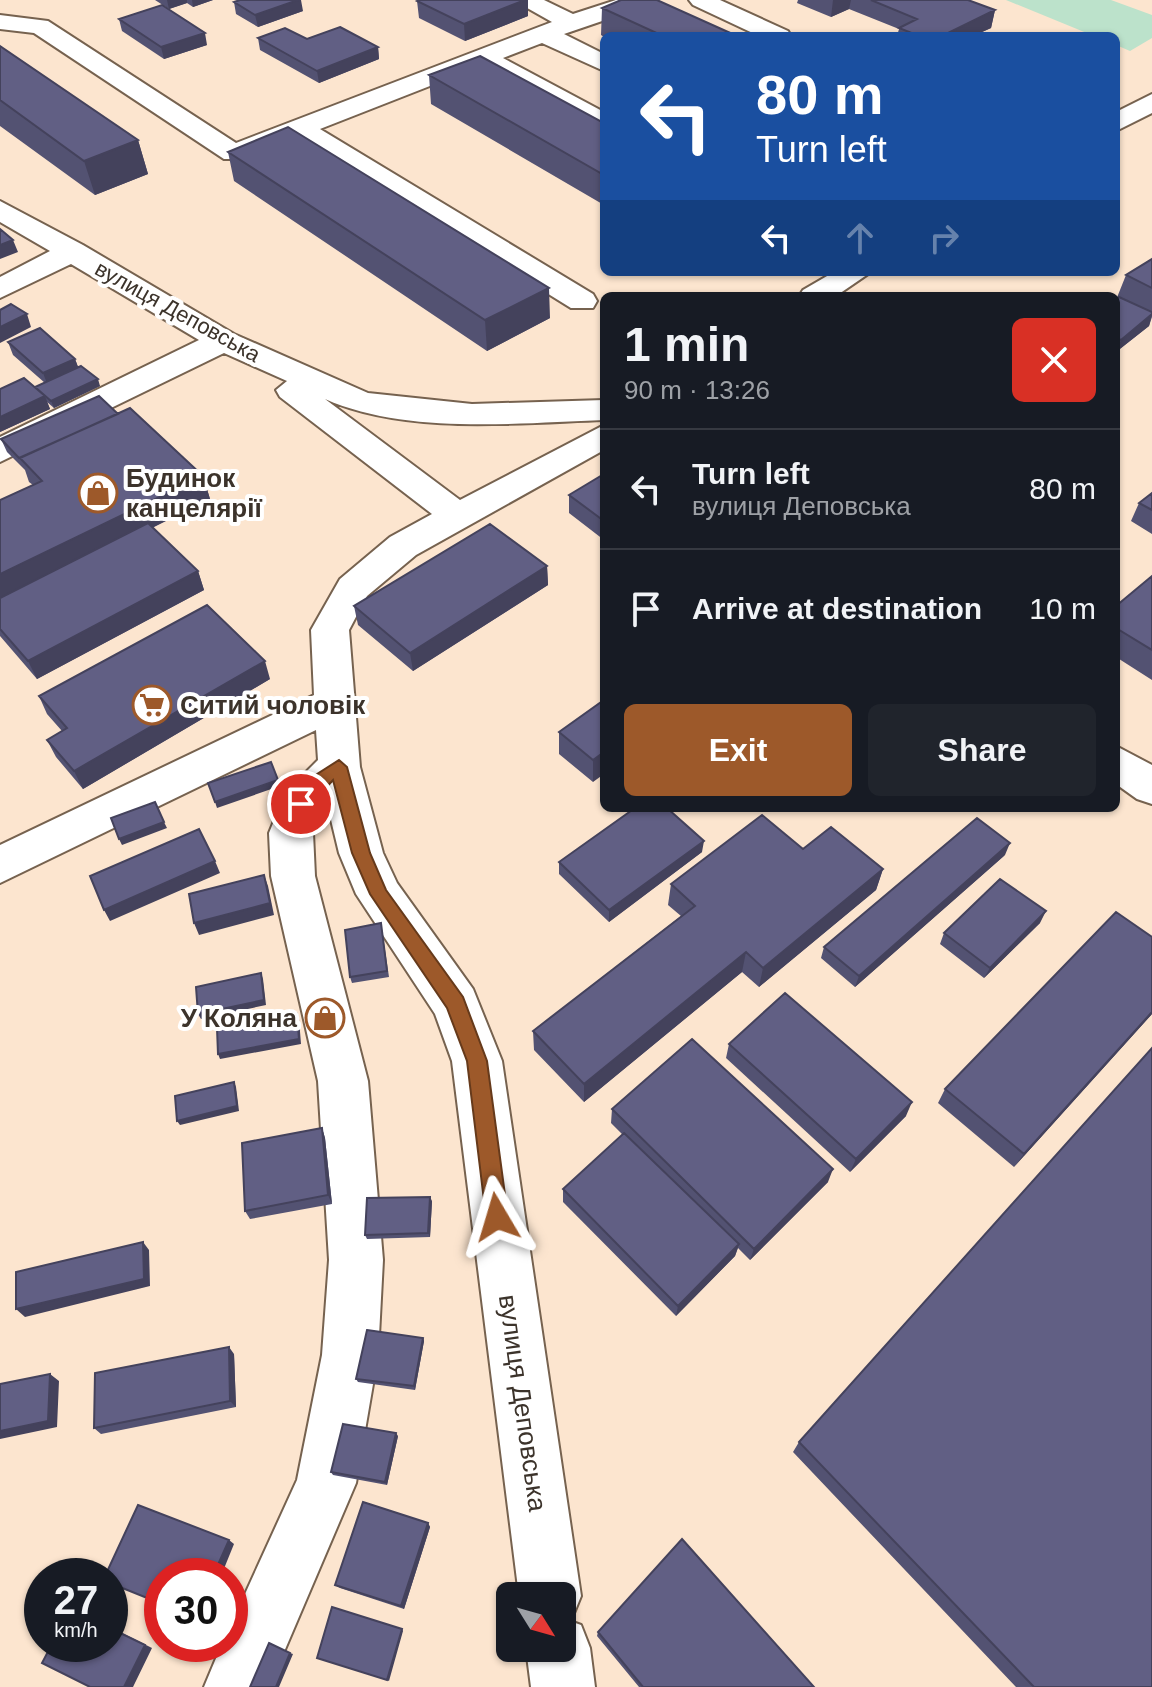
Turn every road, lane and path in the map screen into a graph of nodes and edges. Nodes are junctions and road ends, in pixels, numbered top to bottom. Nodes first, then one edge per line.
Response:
1 (525, 0) edge
2 (641, 0) edge
3 (701, 0) edge
4 (0, 22) edge
5 (573, 23) junction
6 (770, 32) edge
7 (544, 34) junction
8 (484, 58) junction
9 (600, 62) edge
10 (1152, 102) edge
11 (600, 121) edge
12 (1120, 121) edge
13 (301, 129) junction
14 (0, 210) edge
15 (73, 251) junction
16 (849, 276) edge
17 (0, 289) edge
18 (821, 292) edge
19 (582, 301) dead end
20 (223, 341) junction
21 (276, 365) junction
22 (600, 410) edge
23 (600, 438) edge
24 (0, 451) edge
25 (458, 516) junction
26 (334, 703) junction
27 (1120, 765) edge
28 (339, 767) junction
29 (1152, 787) edge
30 (0, 865) edge
31 (548, 1582) edge
32 (560, 1662) edge
33 (236, 1687) edge
34 (563, 1687) edge

1 - 5 street
2 - 5 street
3 - 6 street
4 - 13 street
5 - 7 street
7 - 8 street
7 - 9 street
8 - 11 street
8 - 13 street
10 - 12 street
13 - 19 street
14 - 15 street, вулиця Деповська
15 - 17 street
15 - 20 street, вулиця Деповська
16 - 18 street
20 - 21 street, вулиця Деповська
20 - 24 street
21 - 22 street, вулиця Деповська
21 - 25 street
23 - 25 street, вулиця Деповська
25 - 26 street, вулиця Деповська
26 - 28 street, вулиця Деповська
26 - 30 street
27 - 29 street
28 - 31 street, вулиця Деповська
28 - 33 street
32 - 34 street

